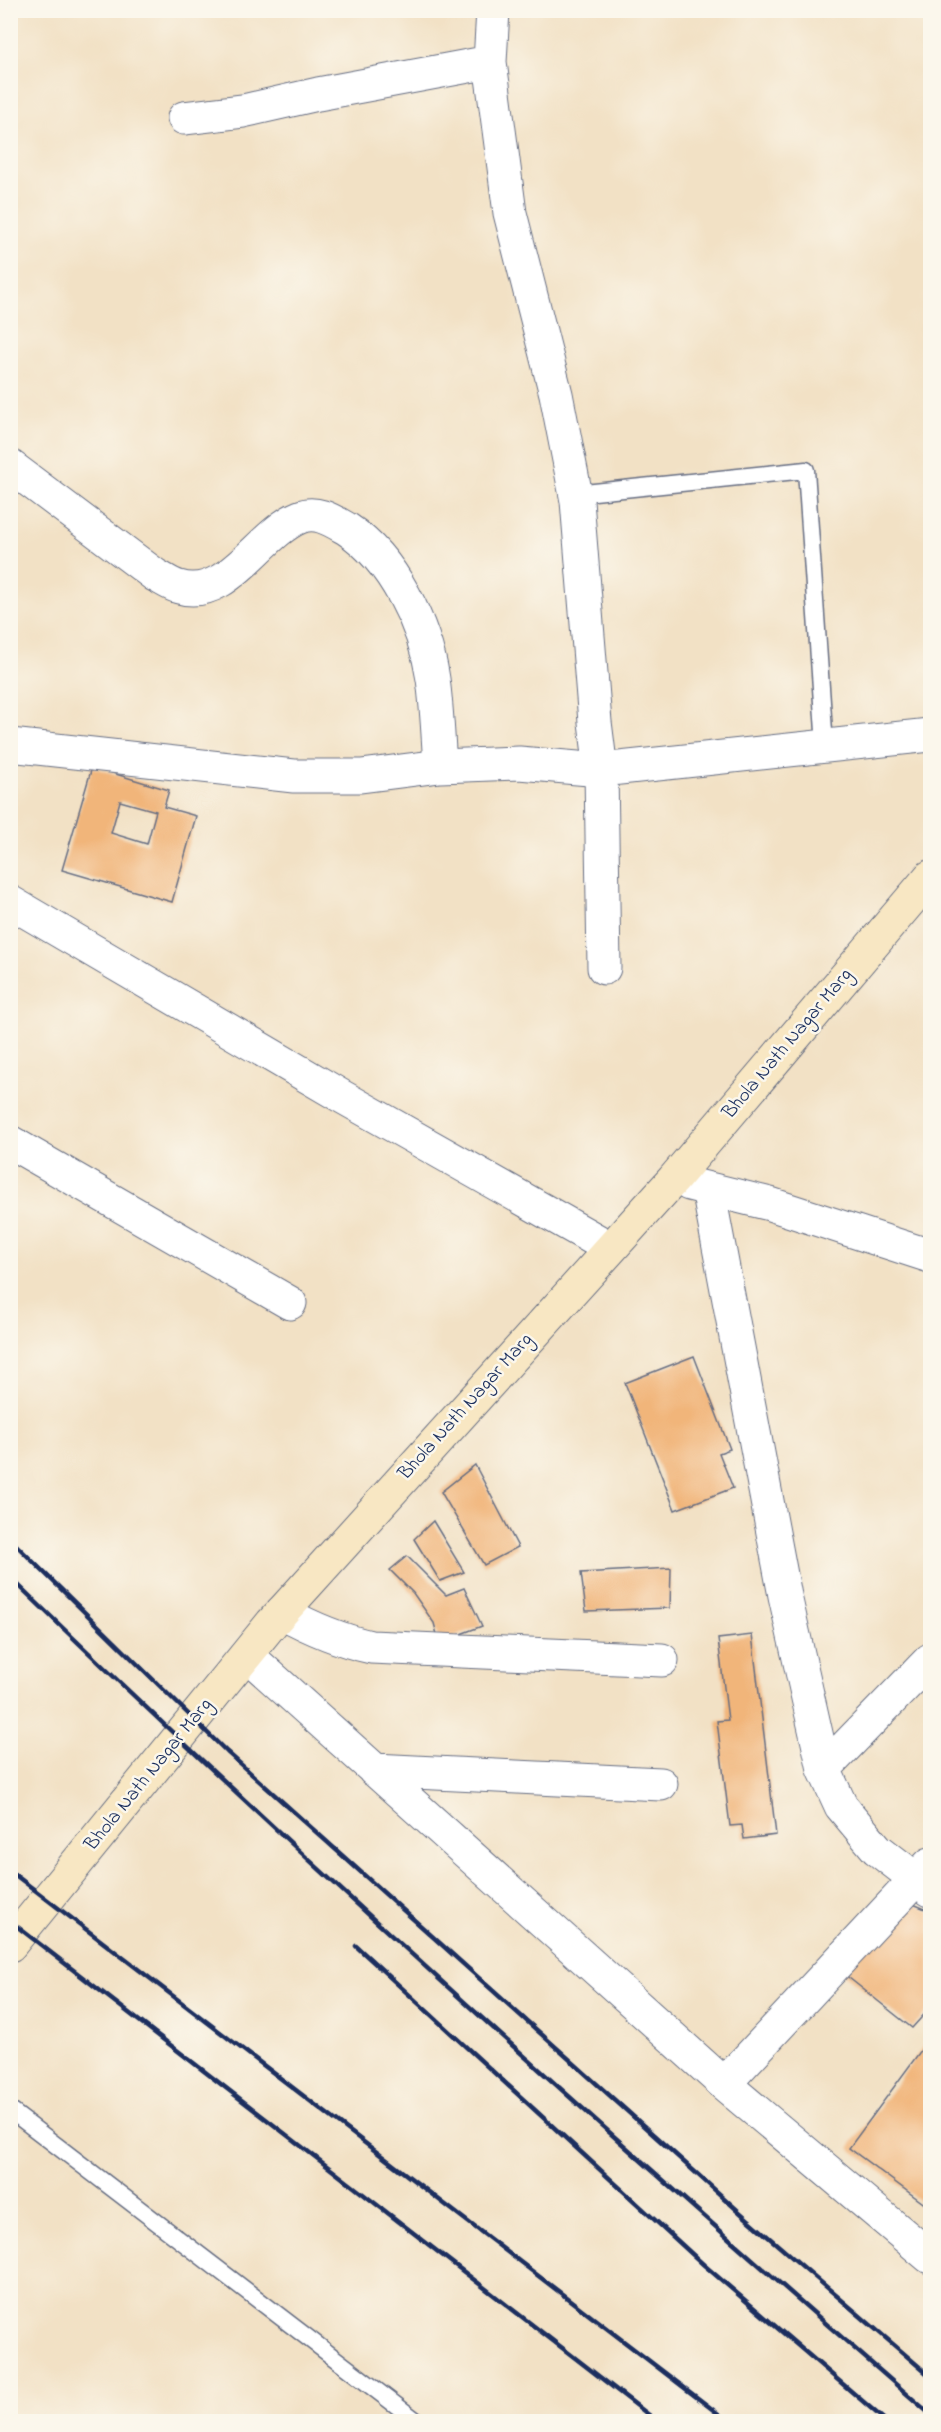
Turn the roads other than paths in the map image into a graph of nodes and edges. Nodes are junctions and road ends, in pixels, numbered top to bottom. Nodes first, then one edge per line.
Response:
1 (493, 10) edge
2 (490, 62) junction
3 (184, 118) dead end
4 (10, 466) edge
5 (575, 494) junction
6 (930, 735) edge
7 (10, 745) edge
8 (825, 746) junction
9 (440, 766) junction
10 (601, 770) junction
11 (930, 877) edge
12 (10, 902) edge
13 (604, 968) dead end
14 (10, 1142) edge
15 (673, 1180) junction
16 (708, 1189) junction
17 (610, 1248) junction
18 (930, 1256) edge
19 (290, 1303) dead end
20 (282, 1612) junction
21 (247, 1655) junction
22 (662, 1660) dead end
23 (930, 1660) edge
24 (824, 1769) junction
25 (374, 1770) junction
26 (661, 1784) dead end
27 (925, 1878) edge
28 (10, 1946) edge
29 (724, 2084) junction
30 (10, 2110) edge
31 (930, 2257) edge
32 (418, 2421) edge

1 - 2 street
2 - 3 street
2 - 5 street
4 - 9 street
5 - 8 lane
5 - 10 street
6 - 8 street
7 - 9 street
8 - 10 street
9 - 10 street
10 - 13 street
11 - 15 street, Bhola Nath Nagar Marg
12 - 17 street
14 - 19 street
15 - 16 street
15 - 17 street, Bhola Nath Nagar Marg
16 - 18 street
16 - 24 street
17 - 20 street, Bhola Nath Nagar Marg
20 - 21 street, Bhola Nath Nagar Marg
20 - 22 street
21 - 25 street
21 - 28 street, Bhola Nath Nagar Marg
23 - 24 street
24 - 27 street
25 - 26 street
25 - 29 street
27 - 29 street
29 - 31 street
30 - 32 lane

